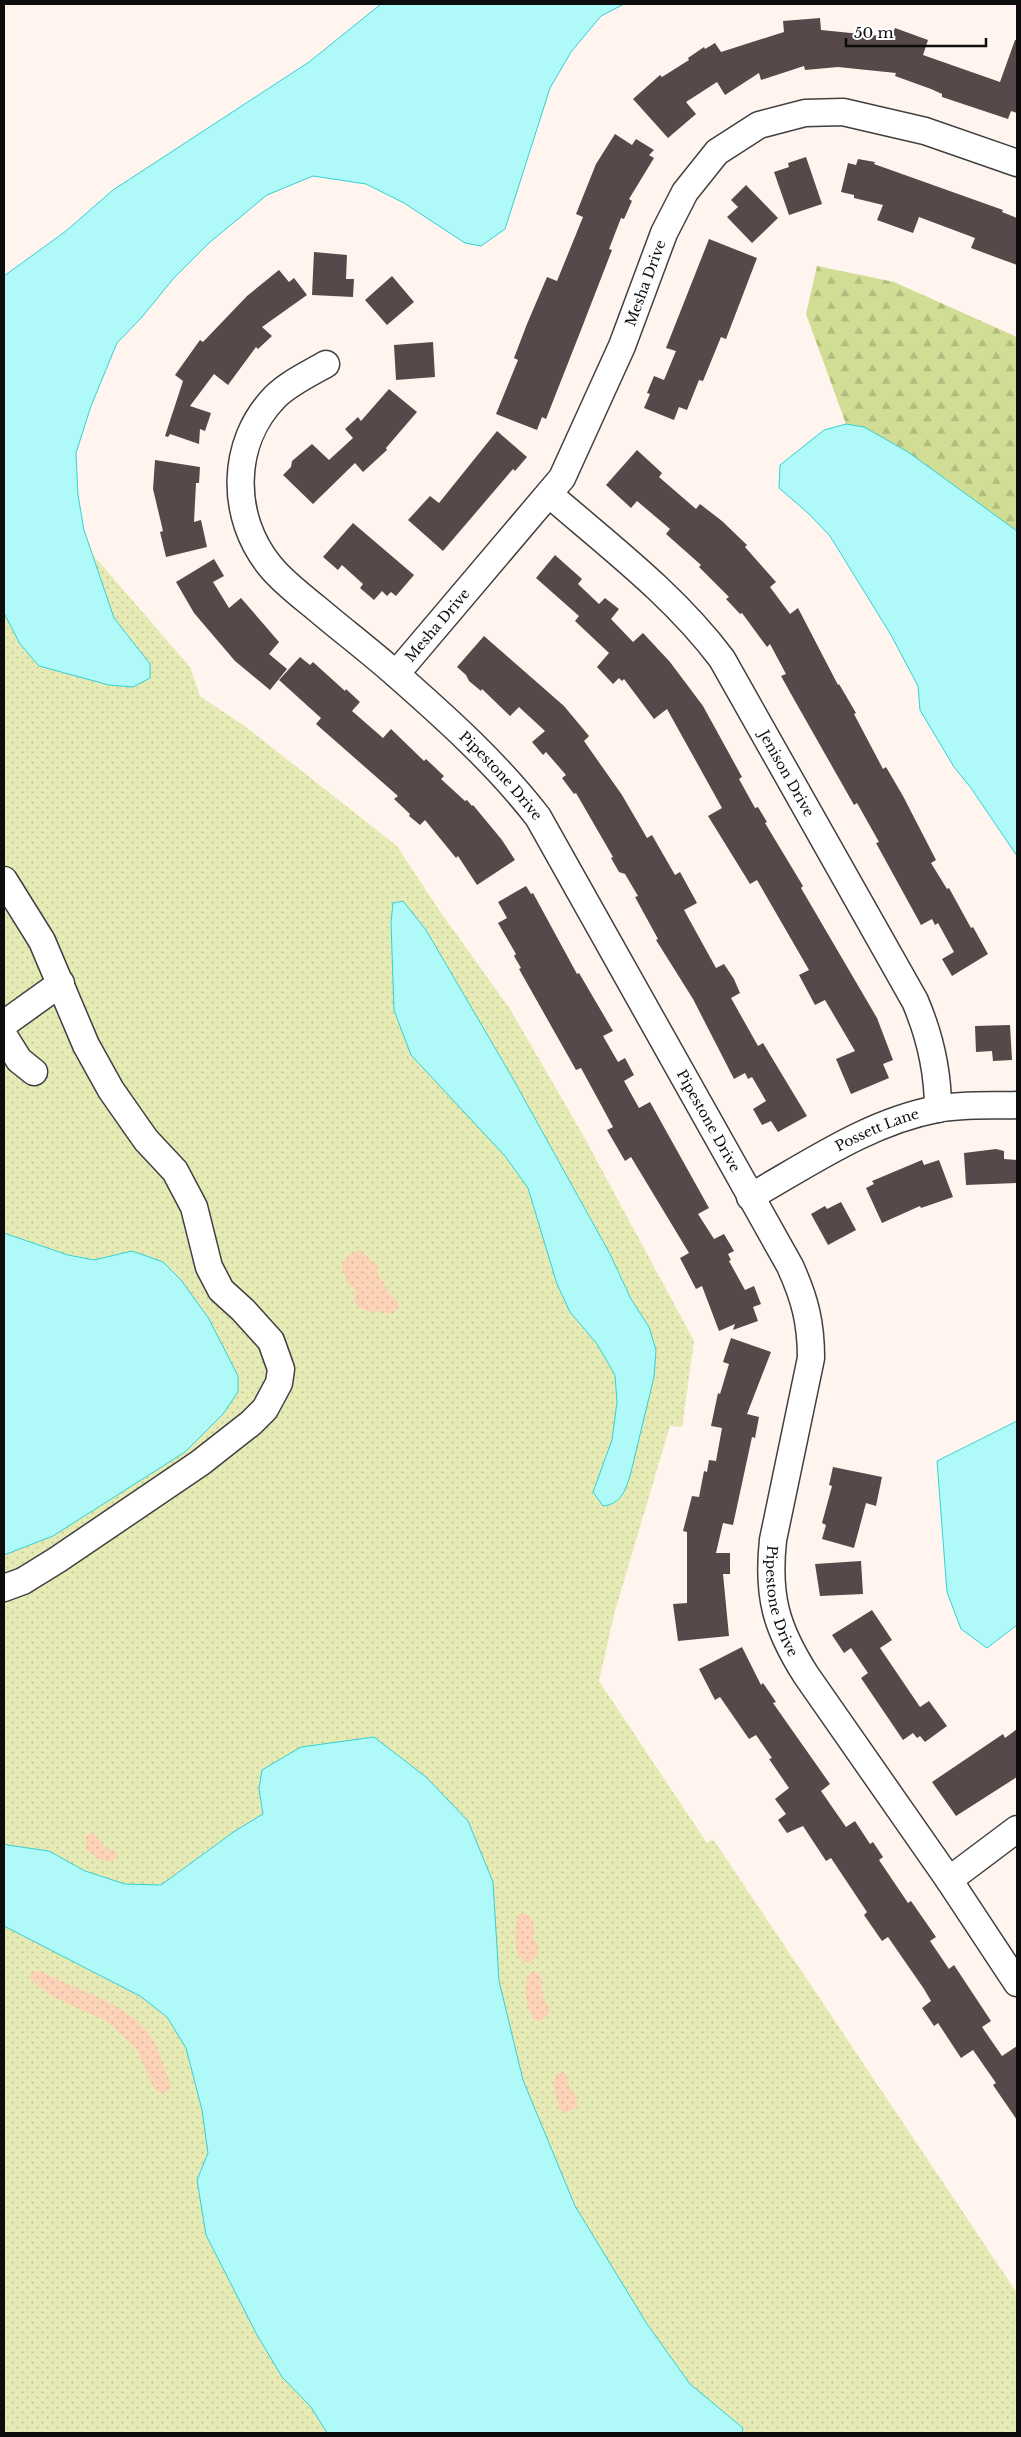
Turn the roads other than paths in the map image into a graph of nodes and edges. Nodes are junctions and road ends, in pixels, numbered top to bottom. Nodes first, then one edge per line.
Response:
1 (1017, 163) edge
2 (326, 364) dead end
3 (549, 494) junction
4 (396, 674) junction
5 (4, 880) edge
6 (61, 983) junction
7 (4, 1024) edge
8 (4, 1036) edge
9 (34, 1072) dead end
10 (1017, 1105) edge
11 (938, 1109) junction
12 (750, 1197) junction
13 (4, 1588) edge
14 (1017, 1829) edge
15 (949, 1880) junction
16 (1017, 1984) edge

1 - 3 street, Mesha Drive
2 - 4 street, Pipestone Drive
3 - 4 street, Mesha Drive
3 - 11 street, Jenison Drive
4 - 12 street, Pipestone Drive
5 - 6 street
6 - 7 street
6 - 13 street
8 - 9 street
10 - 11 street, Possett Lane
11 - 12 street, Possett Lane
12 - 15 street, Pipestone Drive
14 - 15 street
15 - 16 street, Pipestone Drive

